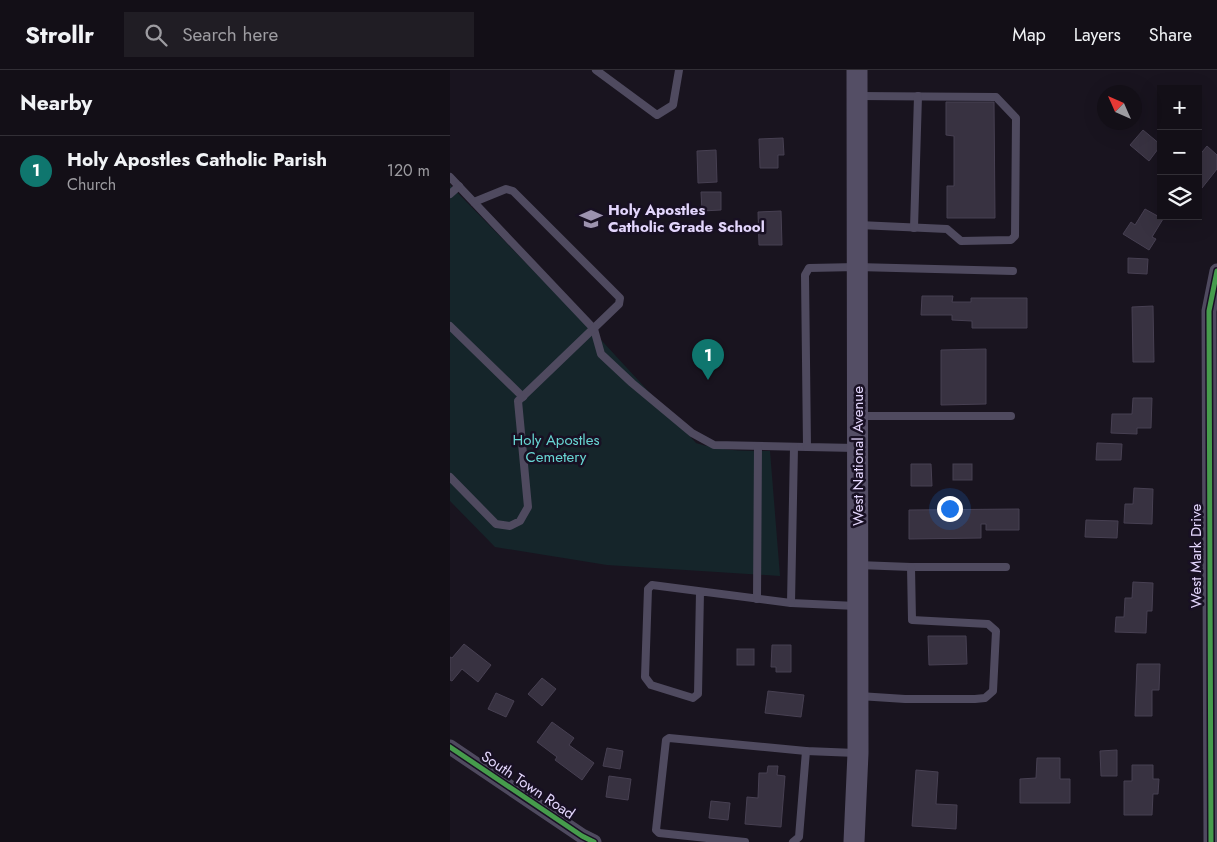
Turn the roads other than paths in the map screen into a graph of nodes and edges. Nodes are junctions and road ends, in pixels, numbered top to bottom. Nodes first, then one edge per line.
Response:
1 (596, 70) edge
2 (679, 70) edge
3 (857, 70) edge
4 (858, 96) junction
5 (918, 96) junction
6 (450, 177) edge
7 (459, 186) junction
8 (450, 194) edge
9 (474, 202) junction
10 (857, 225) junction
11 (914, 228) junction
12 (858, 267) junction
13 (1013, 271) dead end
14 (1217, 271) edge
15 (450, 326) edge
16 (594, 329) junction
17 (523, 397) junction
18 (858, 416) junction
19 (1011, 416) dead end
20 (758, 446) junction
21 (794, 447) junction
22 (807, 447) junction
23 (858, 448) junction
24 (450, 477) edge
25 (858, 565) junction
26 (1006, 567) dead end
27 (911, 568) junction
28 (700, 592) junction
29 (757, 599) junction
30 (792, 603) junction
31 (858, 606) junction
32 (857, 696) junction
33 (450, 747) edge
34 (806, 751) junction
35 (858, 753) junction
36 (594, 842) edge
37 (744, 842) edge
38 (793, 842) edge
39 (854, 842) edge
40 (1211, 842) edge

1 - 2 lane
3 - 4 main road, West National Avenue
4 - 5 lane
4 - 10 main road, West National Avenue
5 - 11 lane
5 - 11 lane
6 - 7 lane
7 - 8 lane
7 - 9 lane
9 - 16 lane
9 - 16 lane
10 - 11 lane
10 - 12 main road, West National Avenue
12 - 13 lane
12 - 18 main road, West National Avenue
12 - 22 lane
14 - 40 street, West Mark Drive
15 - 17 lane
16 - 17 lane
16 - 20 lane
17 - 24 lane
18 - 19 lane
18 - 23 main road, West National Avenue
20 - 21 lane
20 - 29 lane
21 - 22 lane
21 - 30 lane
22 - 23 lane
23 - 25 main road, West National Avenue
25 - 27 lane
25 - 31 main road, West National Avenue
26 - 27 lane
27 - 32 lane
28 - 28 lane
28 - 29 lane
29 - 30 lane
30 - 31 lane
31 - 32 main road, West National Avenue
32 - 35 main road, West National Avenue
33 - 36 street, South Town Road
34 - 35 lane
34 - 37 lane
34 - 38 lane
35 - 39 main road, West National Avenue

